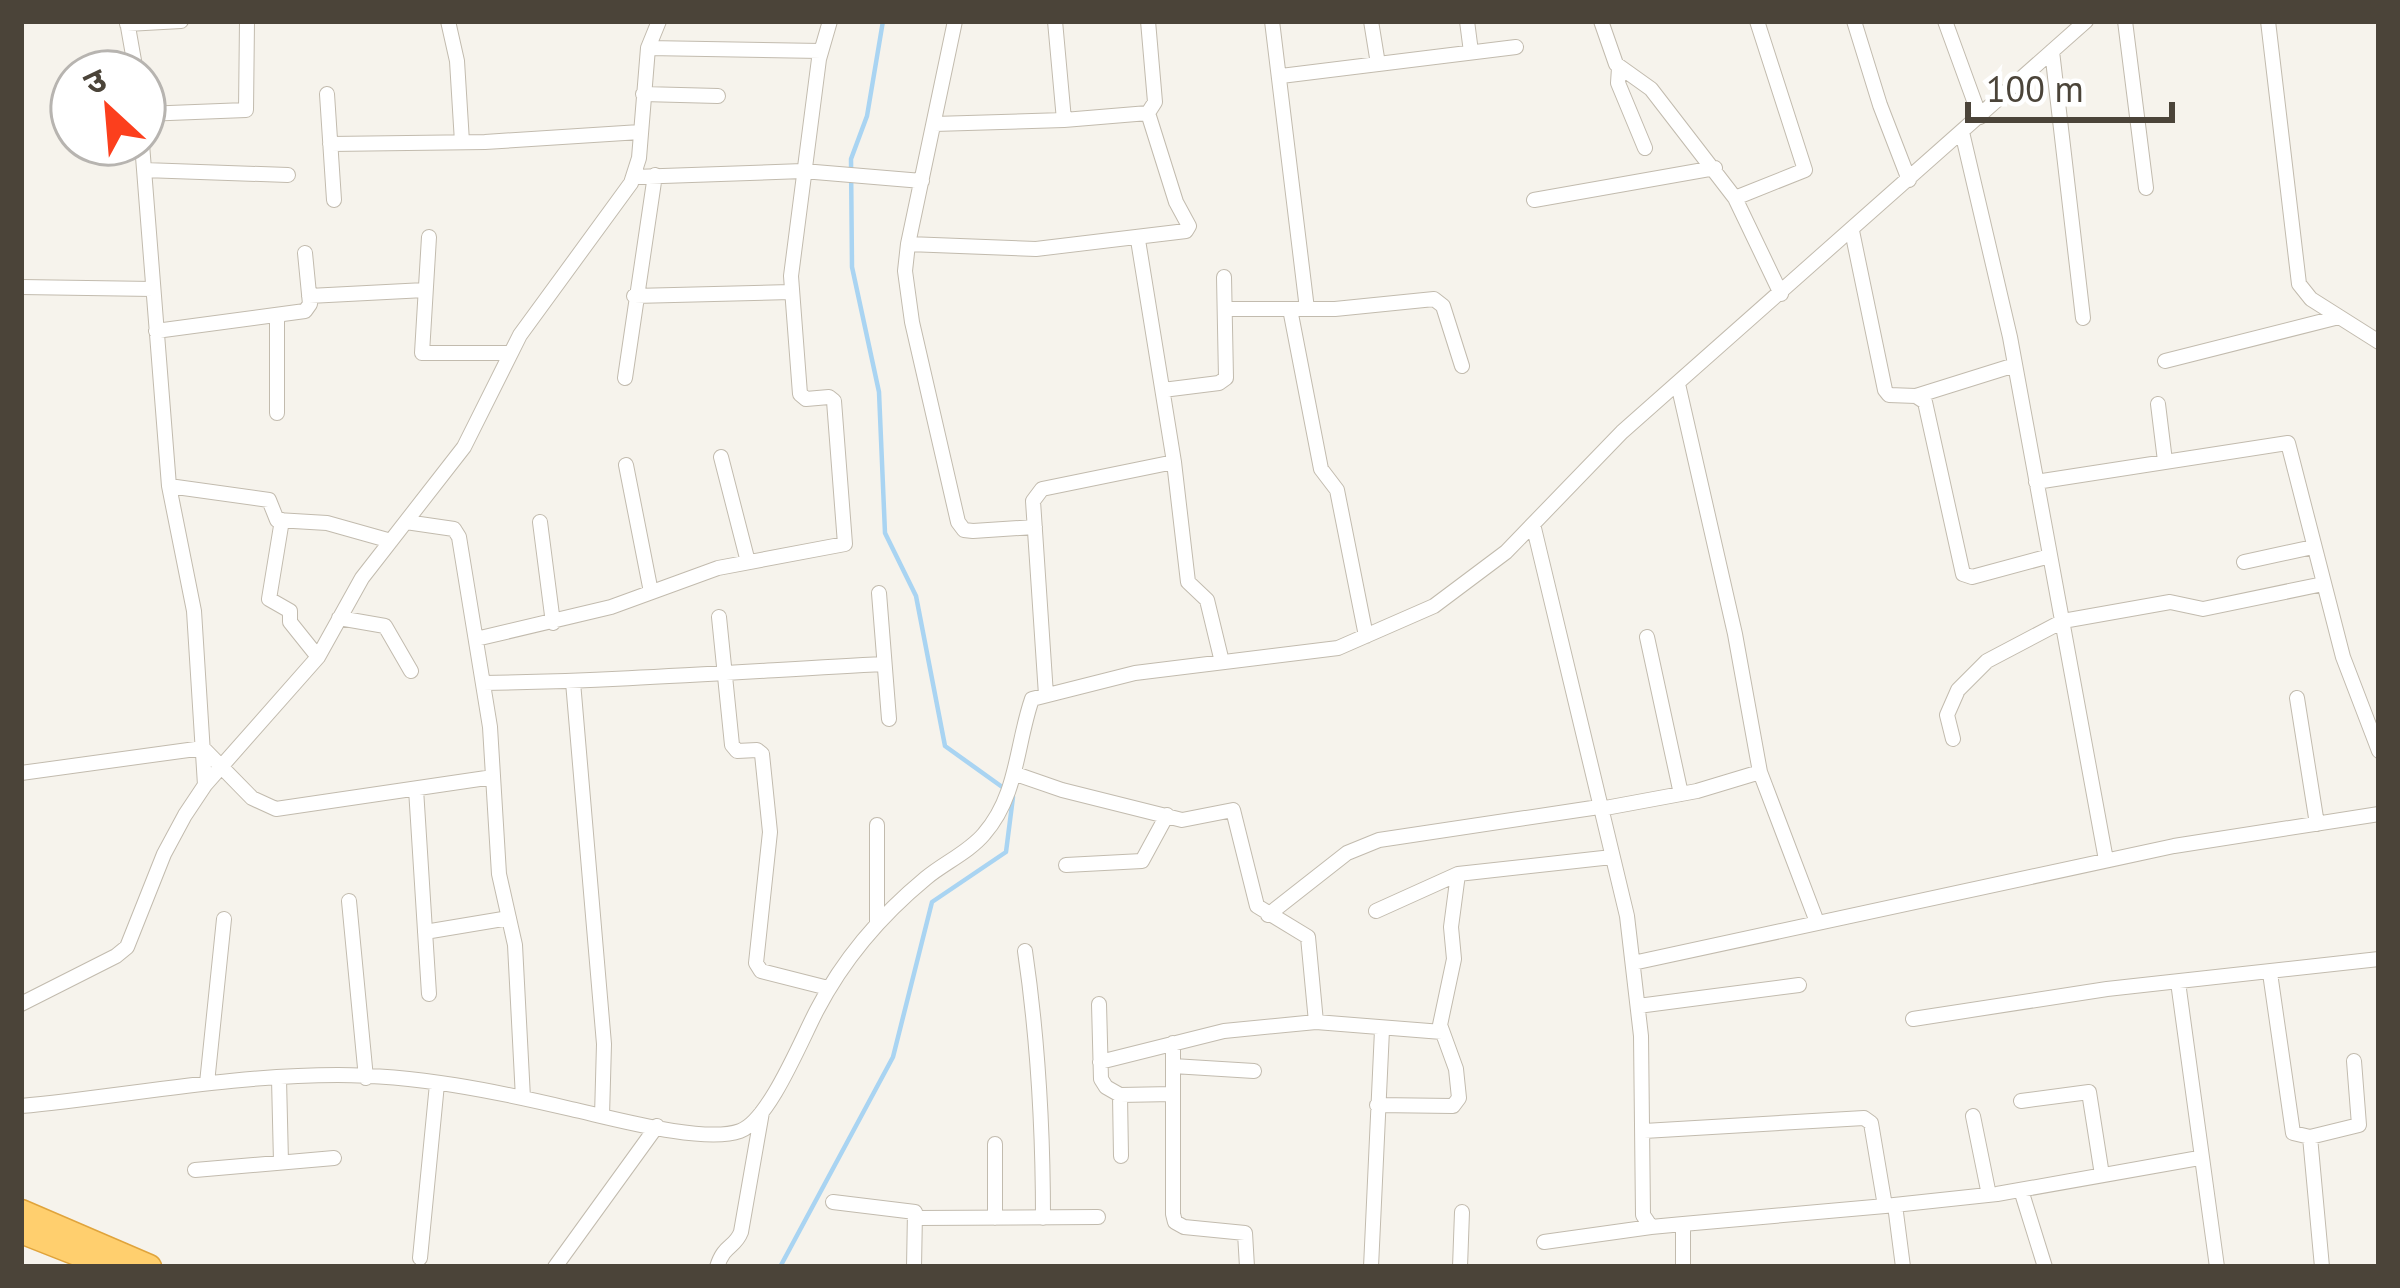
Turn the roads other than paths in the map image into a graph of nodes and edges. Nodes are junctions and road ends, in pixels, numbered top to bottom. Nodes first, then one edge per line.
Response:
1 (181, 21) edge
2 (247, 21) edge
3 (448, 21) edge
4 (659, 21) edge
5 (830, 21) edge
6 (955, 21) edge
7 (1055, 21) edge
8 (1148, 21) edge
9 (1272, 21) edge
10 (1371, 21) edge
11 (1466, 21) edge
12 (1600, 21) edge
13 (1757, 21) edge
14 (1854, 21) edge
15 (1945, 21) edge
16 (2061, 21) edge
17 (2086, 21) edge
18 (2126, 21) edge
19 (2268, 21) edge
20 (127, 23) edge
21 (2068, 38) junction
22 (1516, 46) dead end
23 (648, 48) junction
24 (820, 52) junction
25 (1472, 52) junction
26 (2052, 52) junction
27 (1378, 64) junction
28 (1619, 68) junction
29 (1281, 76) junction
30 (326, 94) dead end
31 (643, 94) junction
32 (718, 96) dead end
33 (1148, 112) junction
34 (168, 113) edge
35 (1980, 117) junction
36 (1064, 120) junction
37 (934, 124) junction
38 (640, 132) junction
39 (1962, 133) junction
40 (462, 142) junction
41 (330, 144) junction
42 (1645, 148) dead end
43 (1715, 168) junction
44 (144, 170) joint
45 (802, 171) junction
46 (288, 175) dead end
47 (655, 175) junction
48 (634, 177) junction
49 (1909, 180) junction
50 (922, 181) junction
51 (2146, 188) dead end
52 (1735, 198) junction
53 (334, 200) dead end
54 (1534, 200) dead end
55 (1852, 231) junction
56 (429, 237) dead end
57 (1138, 240) junction
58 (908, 244) junction
59 (305, 253) dead end
60 (1224, 278) dead end
61 (21, 286) edge
62 (153, 289) junction
63 (425, 290) junction
64 (790, 292) junction
65 (1781, 294) junction
66 (309, 296) junction
67 (634, 296) junction
68 (1226, 309) junction
69 (1289, 309) junction
70 (1307, 309) junction
71 (277, 314) junction
72 (2339, 317) junction
73 (2083, 318) dead end
74 (156, 331) junction
75 (2379, 342) edge
76 (510, 352) junction
77 (2165, 361) dead end
78 (2015, 364) junction
79 (1462, 366) dead end
80 (625, 378) dead end
81 (1678, 384) junction
82 (1163, 390) junction
83 (1916, 396) junction
84 (2158, 404) dead end
85 (277, 412) dead end
86 (721, 457) dead end
87 (2165, 461) junction
88 (1174, 462) junction
89 (626, 465) dead end
90 (2036, 482) junction
91 (169, 486) junction
92 (282, 520) junction
93 (540, 521) dead end
94 (406, 522) junction
95 (1533, 524) junction
96 (1035, 527) junction
97 (391, 541) junction
98 (2314, 547) junction
99 (2050, 556) junction
100 (748, 562) junction
101 (2244, 562) dead end
102 (2324, 584) junction
103 (651, 592) junction
104 (879, 593) dead end
105 (719, 616) dead end
106 (339, 618) junction
107 (2063, 621) junction
108 (553, 623) junction
109 (1366, 636) junction
110 (1647, 637) dead end
111 (476, 639) junction
112 (318, 657) junction
113 (1222, 662) junction
114 (884, 664) junction
115 (411, 671) dead end
116 (724, 672) junction
117 (573, 682) junction
118 (483, 683) junction
119 (1046, 695) junction
120 (2297, 698) dead end
121 (889, 719) dead end
122 (1953, 740) dead end
123 (203, 748) junction
124 (2379, 751) edge
125 (222, 766) junction
126 (1760, 772) junction
127 (21, 773) edge
128 (493, 777) junction
129 (1015, 777) junction
130 (205, 785) junction
131 (416, 789) junction
132 (1681, 794) junction
133 (1599, 808) junction
134 (2379, 814) edge
135 (1167, 815) junction
136 (2317, 824) junction
137 (877, 825) dead end
138 (1612, 857) junction
139 (2106, 860) junction
140 (1066, 865) dead end
141 (1458, 874) junction
142 (349, 901) dead end
143 (1376, 910) dead end
144 (1268, 915) junction
145 (509, 918) junction
146 (224, 919) dead end
147 (1817, 922) junction
148 (877, 923) junction
149 (425, 932) junction
150 (1024, 951) dead end
151 (2379, 958) edge
152 (1634, 963) junction
153 (2270, 973) junction
154 (2177, 982) junction
155 (1799, 985) dead end
156 (828, 988) junction
157 (429, 994) dead end
158 (21, 1004) edge
159 (1099, 1004) dead end
160 (1638, 1006) junction
161 (1913, 1019) dead end
162 (1316, 1022) junction
163 (1382, 1030) junction
164 (1442, 1032) junction
165 (1173, 1043) junction
166 (2354, 1060) dead end
167 (1100, 1062) junction
168 (1173, 1066) junction
169 (1254, 1071) dead end
170 (365, 1078) junction
171 (279, 1079) junction
172 (207, 1083) junction
173 (436, 1084) junction
174 (1173, 1094) junction
175 (1120, 1095) junction
176 (523, 1098) junction
177 (2021, 1101) dead end
178 (21, 1106) edge
179 (1377, 1106) junction
180 (763, 1107) junction
181 (602, 1115) junction
182 (1973, 1116) dead end
183 (656, 1126) junction
184 (1644, 1131) junction
185 (2310, 1137) junction
186 (995, 1144) dead end
187 (1121, 1156) dead end
188 (334, 1158) dead end
189 (2199, 1158) junction
190 (281, 1162) junction
191 (195, 1170) dead end
192 (2102, 1175) junction
193 (2021, 1190) junction
194 (1989, 1195) junction
195 (833, 1202) dead end
196 (1890, 1206) junction
197 (21, 1212) edge
198 (1462, 1212) dead end
199 (1098, 1217) dead end
200 (917, 1218) junction
201 (995, 1218) junction
202 (1043, 1218) junction
203 (1683, 1224) junction
204 (1652, 1227) junction
205 (21, 1232) edge
206 (1544, 1242) dead end
207 (420, 1258) dead end
208 (112, 1267) edge
209 (149, 1267) edge
210 (555, 1267) edge
211 (717, 1267) edge
212 (914, 1267) edge
213 (1247, 1267) edge
214 (1371, 1267) edge
215 (1460, 1267) edge
216 (1683, 1267) edge
217 (1903, 1267) edge
218 (2045, 1267) edge
219 (2217, 1267) edge
220 (2322, 1267) edge

1 - 20 street
2 - 34 street
3 - 40 street
4 - 23 street
5 - 24 street
6 - 37 street
7 - 36 street
8 - 33 street
9 - 29 street
10 - 27 street
11 - 25 street
12 - 28 street
13 - 52 street
14 - 49 street
15 - 35 street
16 - 21 street
17 - 21 street
18 - 51 street
19 - 72 street
21 - 26 street
22 - 25 street
23 - 24 street
23 - 31 street
24 - 45 street
25 - 27 street
26 - 35 street
26 - 73 street
27 - 29 street
28 - 42 street
28 - 43 street
29 - 70 street
30 - 41 street
31 - 32 street
31 - 38 street
33 - 36 street
33 - 57 street
35 - 39 street
36 - 37 street
37 - 50 street
38 - 40 street
38 - 48 street
39 - 49 street
39 - 78 street
40 - 41 street
41 - 53 street
43 - 52 street
43 - 54 street
44 - 46 street
44 - 62 street
45 - 47 street
45 - 50 street
45 - 64 street
47 - 48 street
47 - 67 street
48 - 76 street
49 - 55 street
50 - 58 street
52 - 65 street
55 - 65 street
55 - 83 street
56 - 63 street
57 - 58 street
57 - 82 street
58 - 96 street
59 - 66 street
60 - 68 street
61 - 62 street
62 - 74 street
63 - 66 street
63 - 76 street
64 - 67 street
64 - 100 street
65 - 81 street
66 - 71 street
67 - 80 street
68 - 69 street
68 - 82 street
69 - 70 street
69 - 109 street
70 - 79 street
71 - 74 street
71 - 85 street
72 - 75 street
72 - 77 street
74 - 91 street
76 - 94 street
78 - 83 street
78 - 90 street
81 - 95 street
81 - 126 street
82 - 88 street
83 - 99 street
84 - 87 street
86 - 100 street
87 - 90 street
87 - 98 street
88 - 96 street
88 - 113 street
89 - 103 street
90 - 99 street
91 - 92 street
91 - 123 street
92 - 97 street
92 - 112 street
93 - 108 street
94 - 97 street
94 - 111 street
95 - 109 street
95 - 133 street
96 - 119 street
97 - 106 street
98 - 101 street
98 - 102 street
99 - 107 street
100 - 103 street
102 - 107 street
102 - 124 street
103 - 108 street
104 - 114 street
105 - 116 street
106 - 112 street
106 - 115 street
107 - 122 street
107 - 139 street
108 - 111 street
109 - 113 street
110 - 132 street
111 - 118 street
112 - 125 street
113 - 119 street
114 - 116 street
114 - 121 street
116 - 117 street
116 - 156 street
117 - 118 street
117 - 181 street
118 - 128 street
119 - 129 street
120 - 136 street
123 - 125 street
123 - 127 street
123 - 130 street
125 - 130 street
125 - 131 street
126 - 132 street
126 - 147 street
128 - 131 street
128 - 145 street
129 - 135 street
129 - 148 street
130 - 158 street
131 - 149 street
132 - 133 street
133 - 138 street
133 - 144 street
134 - 136 street
135 - 140 street
135 - 144 street
136 - 139 street
137 - 148 street
138 - 141 street
138 - 152 street
139 - 147 street
141 - 143 street
141 - 164 street
142 - 170 street
144 - 162 street
145 - 149 street
145 - 176 street
146 - 172 street
147 - 152 street
148 - 156 street
149 - 157 street
150 - 202 street
151 - 153 street
152 - 160 street
153 - 154 street
153 - 185 street
154 - 161 street
154 - 189 street
155 - 160 street
156 - 180 street
159 - 167 street
160 - 184 street
162 - 163 street
162 - 165 street
163 - 164 street
163 - 179 street
164 - 179 street
165 - 167 street
165 - 168 street
166 - 185 street
167 - 175 street
168 - 169 street
168 - 174 street
170 - 171 street
170 - 173 street
171 - 172 street
171 - 190 street
172 - 178 street
173 - 176 street
173 - 207 street
174 - 175 street
174 - 213 street
175 - 187 street
176 - 181 street
177 - 192 street
179 - 214 street
180 - 183 street
180 - 211 street
181 - 183 street
182 - 194 street
183 - 210 street
184 - 196 street
184 - 204 street
185 - 220 street
186 - 201 street
188 - 190 street
189 - 192 street
189 - 219 street
190 - 191 street
192 - 193 street
193 - 194 street
193 - 218 street
194 - 196 street
195 - 200 street
196 - 203 street
196 - 217 street
197 - 209 highway
198 - 215 street
199 - 202 street
200 - 201 street
200 - 212 street
201 - 202 street
203 - 204 street
203 - 216 street
204 - 206 street
205 - 208 highway

